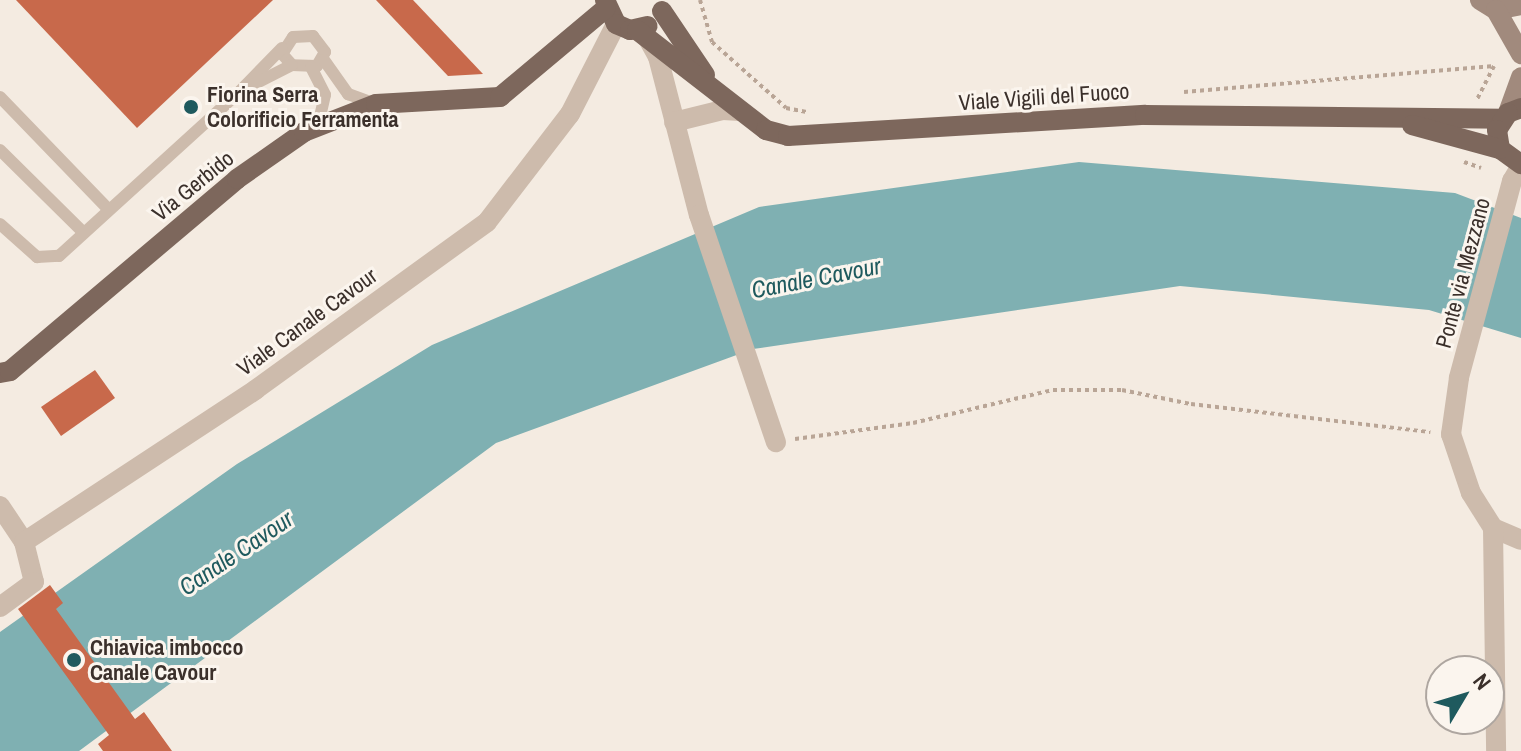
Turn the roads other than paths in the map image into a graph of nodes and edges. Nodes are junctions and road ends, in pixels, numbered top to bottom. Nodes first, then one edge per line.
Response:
1 (662, 5) edge
2 (1488, 5) edge
3 (1521, 5) edge
4 (609, 11) edge
5 (642, 34) junction
6 (282, 48) junction
7 (1521, 54) edge
8 (324, 60) junction
9 (292, 65) junction
10 (311, 67) junction
11 (1521, 77) edge
12 (714, 88) junction
13 (239, 92) junction
14 (0, 97) edge
15 (376, 104) junction
16 (10, 108) junction
17 (740, 111) junction
18 (1511, 113) edge
19 (0, 119) edge
20 (682, 119) junction
21 (1393, 120) junction
22 (318, 125) junction
23 (0, 150) edge
24 (1513, 164) edge
25 (108, 209) junction
26 (0, 224) edge
27 (83, 232) junction
28 (0, 373) edge
29 (776, 442) road end
30 (0, 506) edge
31 (1493, 528) junction
32 (1521, 540) edge
33 (24, 542) junction
34 (0, 607) edge
35 (1496, 751) edge

1 - 5 main road
1 - 12 main road, Viale Vigili del Fuoco
2 - 3 main road
2 - 7 main road
4 - 5 main road
4 - 15 main road, Via Gerbido
4 - 33 street, Viale Canale Cavour
5 - 12 main road, Viale Vigili del Fuoco
5 - 20 street
6 - 8 lane
6 - 9 lane
6 - 13 lane
8 - 10 lane
8 - 15 lane
9 - 10 lane
9 - 13 lane
10 - 22 lane
11 - 18 main road
12 - 17 main road, Viale Vigili del Fuoco
12 - 20 street
13 - 25 lane
14 - 16 lane
15 - 22 main road, Via Gerbido
16 - 19 lane
16 - 25 lane
17 - 20 street
17 - 21 main road, Viale Vigili del Fuoco
18 - 21 main road, Viale Vigili del Fuoco
18 - 24 main road
20 - 29 street
21 - 24 main road, Viale Vigili del Fuoco
22 - 28 main road, Via Gerbido
23 - 27 lane
24 - 31 street, Ponte via Mezzano
25 - 27 lane
26 - 27 lane
30 - 33 street
31 - 32 street
31 - 35 street
33 - 34 street

